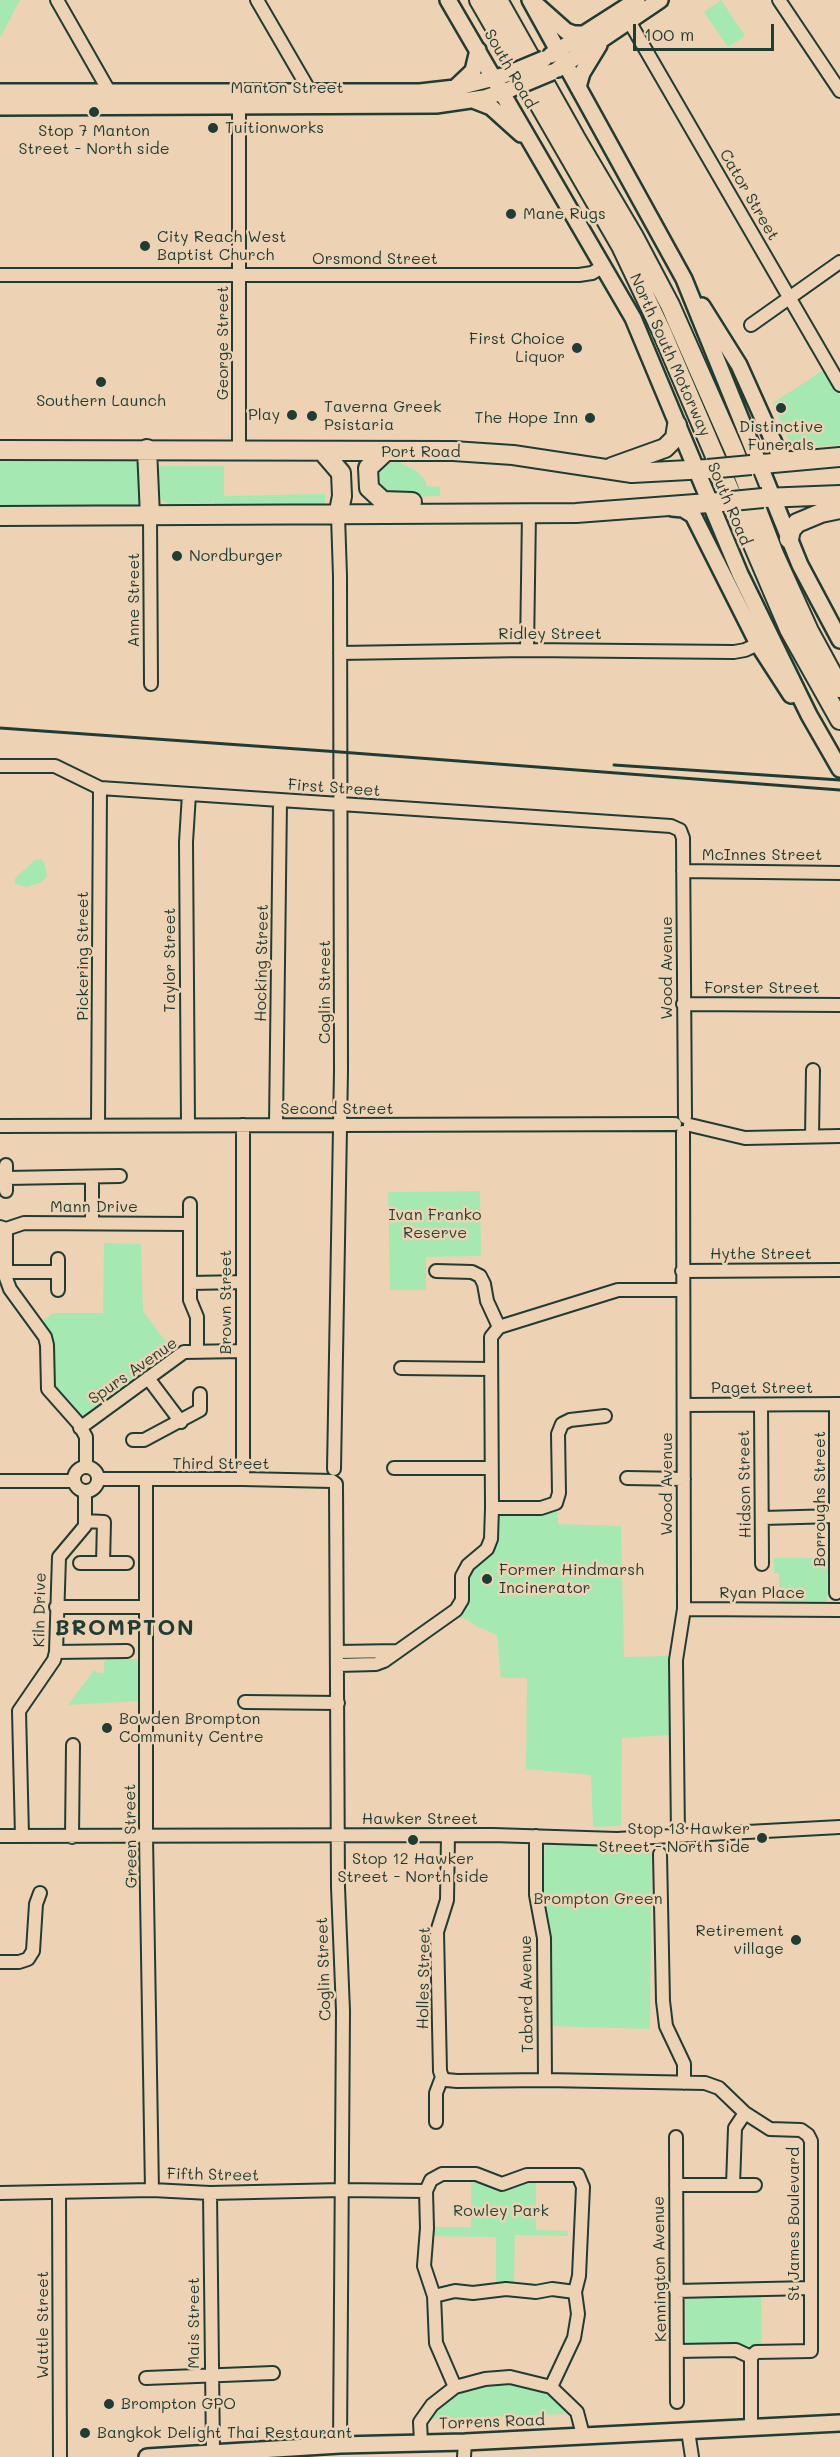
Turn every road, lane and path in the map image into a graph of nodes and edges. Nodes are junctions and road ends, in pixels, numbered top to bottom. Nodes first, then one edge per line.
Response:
1 (57, 0) edge
2 (257, 0) edge
3 (448, 0) edge
4 (479, 0) edge
5 (498, 0) edge
6 (531, 0) edge
7 (637, 0) edge
8 (660, 0) edge
9 (779, 0) edge
10 (629, 21) junction
11 (587, 34) junction
12 (603, 40) junction
13 (478, 51) junction
14 (555, 62) junction
15 (505, 83) junction
16 (578, 87) junction
17 (455, 88) junction
18 (840, 91) edge
19 (0, 92) edge
20 (239, 99) junction
21 (310, 99) junction
22 (111, 100) junction
23 (473, 100) junction
24 (0, 107) edge
25 (534, 146) junction
26 (840, 262) edge
27 (604, 266) junction
28 (0, 275) edge
29 (239, 275) junction
30 (684, 279) junction
31 (789, 298) junction
32 (751, 325) dead end
33 (840, 385) edge
34 (677, 424) junction
35 (147, 449) junction
36 (0, 450) edge
37 (239, 450) junction
38 (386, 451) junction
39 (323, 452) junction
40 (840, 457) edge
41 (797, 461) junction
42 (755, 465) junction
43 (602, 470) junction
44 (702, 470) junction
45 (840, 495) edge
46 (768, 498) junction
47 (716, 503) junction
48 (665, 508) junction
49 (840, 509) edge
50 (529, 512) junction
51 (500, 513) junction
52 (0, 516) edge
53 (150, 516) junction
54 (338, 516) junction
55 (789, 539) junction
56 (840, 640) edge
57 (758, 644) junction
58 (527, 650) junction
59 (340, 653) junction
60 (151, 684) dead end
61 (840, 688) edge
62 (809, 715) junction
63 (840, 720) edge
64 (0, 766) edge
65 (840, 769) edge
66 (100, 788) junction
67 (189, 794) junction
68 (280, 801) junction
69 (340, 805) junction
70 (671, 826) joint
71 (683, 871) junction
72 (840, 873) edge
73 (683, 1004) junction
74 (840, 1005) edge
75 (813, 1070) dead end
76 (683, 1124) junction
77 (98, 1125) junction
78 (188, 1125) junction
79 (243, 1125) junction
80 (276, 1125) junction
81 (341, 1125) junction
82 (0, 1126) edge
83 (840, 1136) edge
84 (812, 1137) junction
85 (120, 1176) dead end
86 (92, 1177) junction
87 (6, 1191) dead end
88 (190, 1204) dead end
89 (92, 1223) junction
90 (189, 1224) junction
91 (3, 1228) edge
92 (58, 1259) dead end
93 (840, 1270) edge
94 (436, 1271) dead end
95 (682, 1271) junction
96 (6, 1272) junction
97 (58, 1272) junction
98 (190, 1282) junction
99 (243, 1282) junction
100 (58, 1290) dead end
101 (682, 1290) junction
102 (499, 1327) junction
103 (198, 1350) junction
104 (243, 1352) junction
105 (401, 1368) dead end
106 (490, 1369) junction
107 (148, 1378) junction
108 (200, 1394) dead end
109 (838, 1404) edge
110 (684, 1405) junction
111 (761, 1405) junction
112 (605, 1416) dead end
113 (181, 1422) junction
114 (80, 1428) junction
115 (133, 1440) dead end
116 (86, 1467) junction
117 (394, 1468) dead end
118 (490, 1468) junction
119 (333, 1469) dead end
120 (627, 1478) dead end
121 (98, 1479) junction
122 (243, 1479) junction
123 (684, 1479) junction
124 (146, 1480) junction
125 (0, 1481) edge
126 (74, 1481) junction
127 (85, 1491) junction
128 (337, 1492) joint
129 (492, 1508) junction
130 (837, 1516) junction
131 (762, 1518) junction
132 (85, 1521) junction
133 (81, 1563) dead end
134 (103, 1563) junction
135 (127, 1563) dead end
136 (762, 1564) dead end
137 (837, 1593) dead end
138 (57, 1607) junction
139 (146, 1607) junction
140 (684, 1609) junction
141 (840, 1610) edge
142 (400, 1650) junction
143 (127, 1651) dead end
144 (56, 1652) junction
145 (338, 1652) junction
146 (338, 1665) junction
147 (245, 1702) dead end
148 (338, 1702) junction
149 (73, 1745) dead end
150 (840, 1827) edge
151 (448, 1835) junction
152 (0, 1836) edge
153 (22, 1836) junction
154 (338, 1836) junction
155 (536, 1836) junction
156 (678, 1836) junction
157 (72, 1837) junction
158 (146, 1837) junction
159 (660, 1854) dead end
160 (40, 1893) dead end
161 (0, 1962) edge
162 (442, 2077) junction
163 (545, 2080) junction
164 (684, 2083) junction
165 (745, 2112) junction
166 (436, 2122) dead end
167 (676, 2136) dead end
168 (676, 2185) junction
169 (733, 2185) junction
170 (755, 2185) dead end
171 (152, 2190) junction
172 (342, 2190) junction
173 (426, 2191) junction
174 (59, 2192) junction
175 (0, 2193) edge
176 (210, 2193) junction
177 (811, 2288) junction
178 (676, 2291) junction
179 (575, 2292) junction
180 (434, 2296) junction
181 (678, 2351) junction
182 (751, 2357) junction
183 (273, 2373) dead end
184 (210, 2376) junction
185 (146, 2378) dead end
186 (455, 2387) junction
187 (551, 2387) junction
188 (677, 2402) dead end
189 (840, 2423) edge
190 (751, 2427) junction
191 (688, 2431) junction
192 (584, 2435) junction
193 (421, 2442) junction
194 (339, 2445) junction
195 (465, 2449) edge
196 (213, 2453) junction
197 (60, 2457) edge
198 (147, 2457) edge
199 (154, 2457) edge
200 (692, 2457) edge

1 - 22 street
2 - 21 street
3 - 13 main road, South Road
4 - 63 highway, North South Motorway
5 - 61 highway, North South Motorway
6 - 11 main road
6 - 14 main road
7 - 11 main road
8 - 10 main road
9 - 18 street
10 - 12 main road
10 - 31 street, Cator Street
11 - 14 main road
12 - 14 main road
12 - 16 main road
13 - 15 main road, South Road
13 - 17 main road
14 - 15 main road, bridge
14 - 16 main road
15 - 17 main road, Manton Street
15 - 23 main road, Manton Street
15 - 25 main road, South Road
16 - 30 main road
17 - 21 main road, Manton Street
19 - 22 main road, Manton Street
20 - 21 main road, Manton Street
20 - 22 main road, Manton Street
20 - 29 street, George Street
21 - 23 main road, Manton Street
22 - 24 main road, Manton Street
23 - 25 main road
25 - 27 main road, South Road
26 - 31 street
27 - 29 street, Orsmond Street
27 - 34 main road, South Road
28 - 29 street, Orsmond Street
29 - 37 street, George Street
30 - 41 main road
30 - 42 main road
31 - 32 street
31 - 33 street, Cator Street
34 - 43 highway
34 - 44 main road, South Road
35 - 36 highway, Port Road
35 - 37 highway, Port Road
35 - 53 highway
37 - 39 highway, Port Road
38 - 39 highway, Port Road
38 - 43 highway, Port Road
38 - 51 highway
39 - 54 highway
40 - 41 highway, Port Road
41 - 42 highway, Port Road
42 - 44 highway, Port Road, bridge
42 - 46 main road
43 - 44 highway, Port Road
44 - 47 main road, South Road
45 - 46 highway
46 - 47 highway, bridge
46 - 55 main road
47 - 48 highway
47 - 62 main road, South Road
48 - 50 highway
48 - 57 main road
49 - 55 highway
50 - 51 highway
50 - 58 street
51 - 54 highway
52 - 53 highway
53 - 54 highway
53 - 60 street, Anne Street
54 - 59 street, Coglin Street
55 - 56 main road
57 - 58 street, Ridley Street
57 - 62 main road
58 - 59 street, Ridley Street
59 - 69 street, Coglin Street
62 - 65 main road, South Road
64 - 66 street, First Street
66 - 67 street, First Street
66 - 77 street, Pickering Street
67 - 68 street, First Street
67 - 78 street, Taylor Street
68 - 69 street, First Street
68 - 80 street, Hocking Street
69 - 70 street, First Street
69 - 81 street, Coglin Street
70 - 71 street, Wood Avenue
71 - 72 street, McInnes Street
71 - 73 street, Wood Avenue
73 - 74 street, Forster Street
73 - 76 street, Wood Avenue
75 - 84 street
76 - 81 street, Second Street
76 - 84 street, Second Street
76 - 95 street, Wood Avenue
77 - 78 street, Second Street
77 - 82 street, Second Street
78 - 79 street, Second Street
79 - 80 street, Second Street
79 - 99 street, Brown Street
80 - 81 street, Second Street
81 - 119 street, Coglin Street
83 - 84 street, Second Street
85 - 86 street
86 - 87 street
86 - 89 street
88 - 90 street
89 - 90 street, Mann Drive
89 - 91 street, Mann Drive
90 - 98 street
91 - 96 street
92 - 97 street
93 - 95 street, Hythe Street
94 - 102 street
95 - 101 street, Wood Avenue
96 - 97 street
96 - 114 street
97 - 100 street
98 - 99 street
98 - 103 street
99 - 104 street, Brown Street
101 - 102 street
101 - 110 street, Wood Avenue
102 - 106 street
103 - 104 street, Spurs Avenue
103 - 107 street, Spurs Avenue
104 - 122 street, Brown Street
105 - 106 street
106 - 118 street
107 - 113 street
107 - 114 street, Spurs Avenue
108 - 113 street
109 - 111 street, Paget Street
109 - 130 street, Borroughs Street
110 - 111 street, Paget Street
110 - 123 street, Wood Avenue
111 - 131 street, Hidson Street
112 - 129 street
113 - 115 street
114 - 116 street
116 - 121 street
116 - 126 street
117 - 118 street
118 - 129 street
120 - 123 street
121 - 124 street, Third Street
121 - 127 street
122 - 124 street, Third Street
122 - 128 street, Third Street
123 - 140 street, Wood Avenue
124 - 139 street, Green Street
125 - 126 street
126 - 127 street
127 - 132 street
128 - 145 street, Coglin Street
129 - 142 street
130 - 131 street
130 - 137 street, Borroughs Street
131 - 136 street, Hidson Street
132 - 134 street
132 - 138 street, Kiln Drive
133 - 134 street
134 - 135 street
138 - 139 street
138 - 144 street, Kiln Drive
139 - 158 street, Green Street
140 - 141 street, Ryan Place
140 - 156 street, Wood Avenue
142 - 145 street
142 - 146 street
143 - 144 street
144 - 153 street, Kiln Drive
145 - 146 street, Coglin Street
146 - 148 street, Coglin Street
147 - 148 street
148 - 154 street, Coglin Street
149 - 157 street
150 - 156 street, Hawker Street
151 - 154 street, Hawker Street
151 - 155 street, Hawker Street
151 - 162 street, Holles Street
152 - 153 street, Hawker Street
153 - 157 street, Hawker Street
154 - 158 street, Hawker Street
154 - 172 street, Coglin Street
155 - 156 street, Hawker Street
155 - 163 street, Tabard Avenue
157 - 158 street, Hawker Street
158 - 171 street, Green Street
159 - 164 street
160 - 161 street
162 - 163 street, St James Boulevard
162 - 166 street, Holles Street
163 - 164 street, St James Boulevard
164 - 165 street, St James Boulevard
165 - 169 street
165 - 177 street, St James Boulevard
167 - 168 street, Kennington Avenue
168 - 169 street
168 - 178 street, Kennington Avenue
169 - 170 street
171 - 174 street, Fifth Street
171 - 176 street, Fifth Street
172 - 173 street, Fifth Street
172 - 176 street, Fifth Street
172 - 194 street, Coglin Street
173 - 179 street
173 - 180 street
174 - 175 street, Fifth Street
174 - 197 street, Wattle Street
176 - 184 street, Mais Street
177 - 178 street
177 - 182 street, St James Boulevard
178 - 181 street, Kennington Avenue
179 - 180 street
179 - 187 street
180 - 186 street
181 - 182 street
181 - 188 street, Kennington Avenue
182 - 190 street
183 - 184 street
184 - 185 street
184 - 196 street, Mais Street
186 - 187 street
186 - 193 street
187 - 192 street
189 - 190 main road, Torrens Road
190 - 191 main road, Torrens Road
191 - 192 main road, Torrens Road
191 - 200 street
192 - 195 main road, Torrens Road
193 - 194 main road, Torrens Road
193 - 195 main road, Torrens Road
194 - 196 main road, Torrens Road
196 - 199 main road, Torrens Road
198 - 199 main road, Torrens Road

